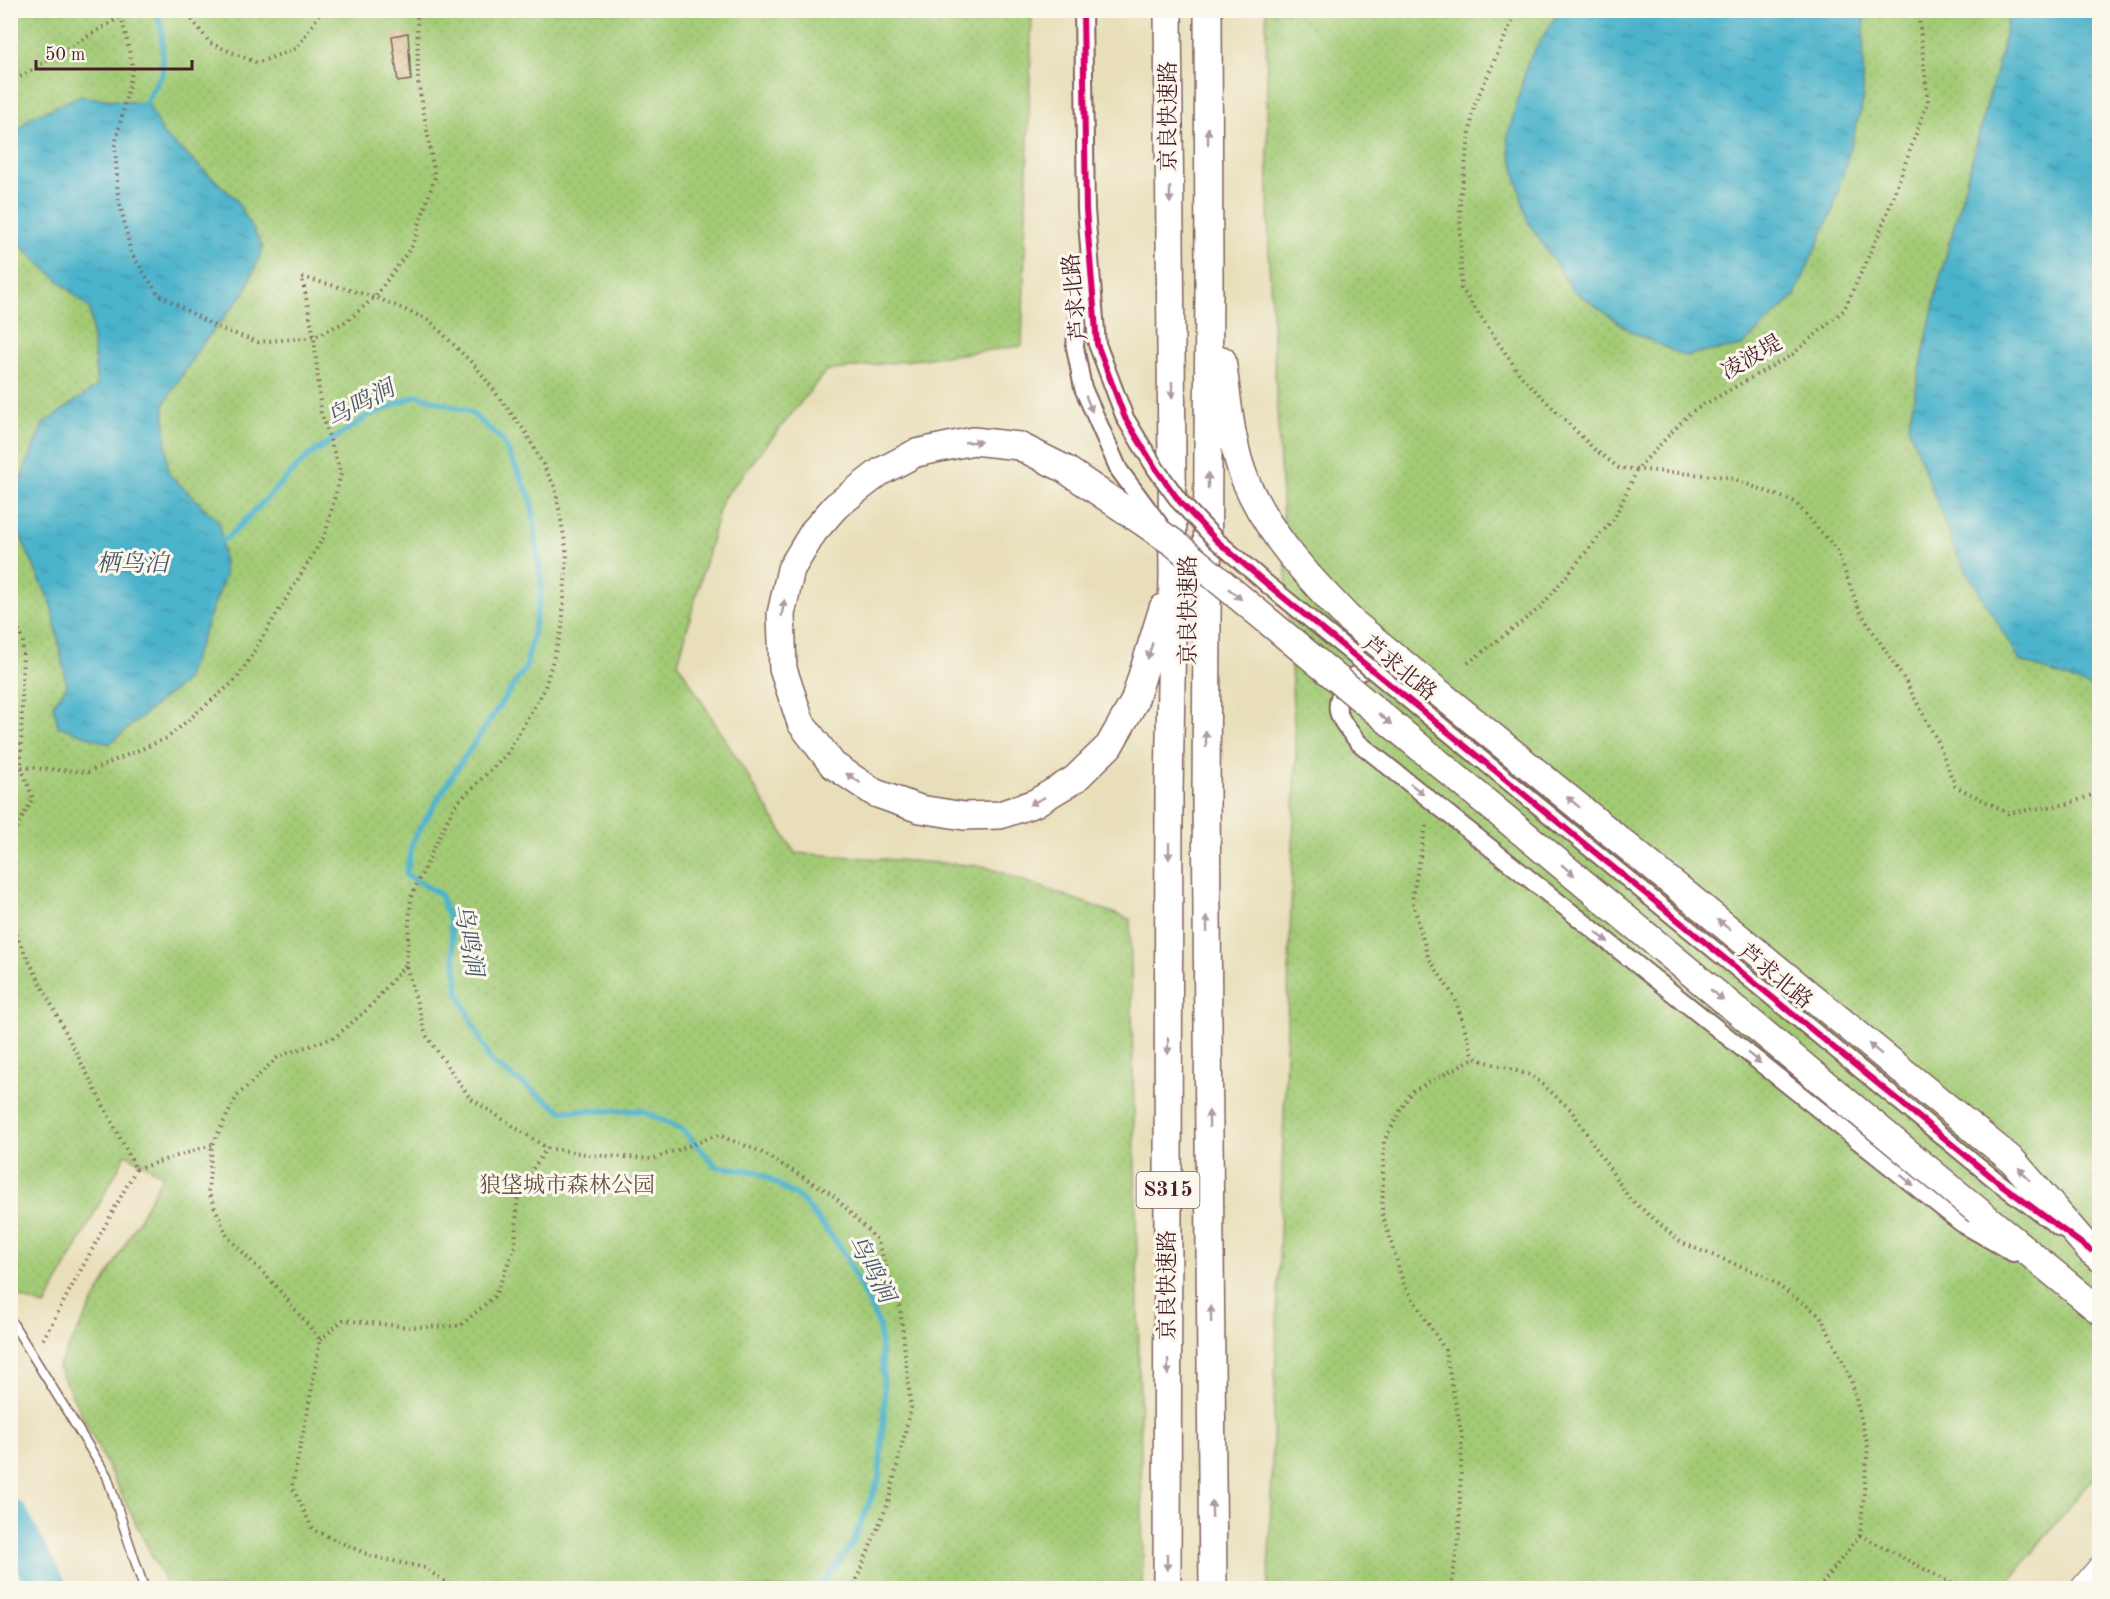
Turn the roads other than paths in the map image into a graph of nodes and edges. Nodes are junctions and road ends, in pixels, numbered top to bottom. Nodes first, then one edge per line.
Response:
1 (1083, 10) edge
2 (1168, 10) edge
3 (1208, 10) edge
4 (1086, 210) junction
5 (1209, 279) junction
6 (1174, 543) junction
7 (1173, 575) junction
8 (1423, 680) junction
9 (2095, 1254) edge
10 (2064, 1282) junction
11 (2100, 1311) edge
12 (10, 1319) edge
13 (2100, 1569) edge
14 (144, 1588) edge
15 (1167, 1588) edge
16 (1213, 1588) edge
17 (2084, 1588) edge

1 - 4 street, 芦求北路
2 -> 7 highway, 京良快速路
5 -> 3 highway, 京良快速路
4 -> 6 street, 芦求北路, bridge
4 - 9 street, 芦求北路, bridge
5 - 8 highway
16 -> 5 highway, 京良快速路 / S315
7 -> 6 highway, bridge
6 -> 10 highway, bridge
7 -> 15 highway, 京良快速路 / S315
9 -> 8 highway
8 -> 10 street
10 - 11 highway
12 - 14 lane
13 - 17 main road

